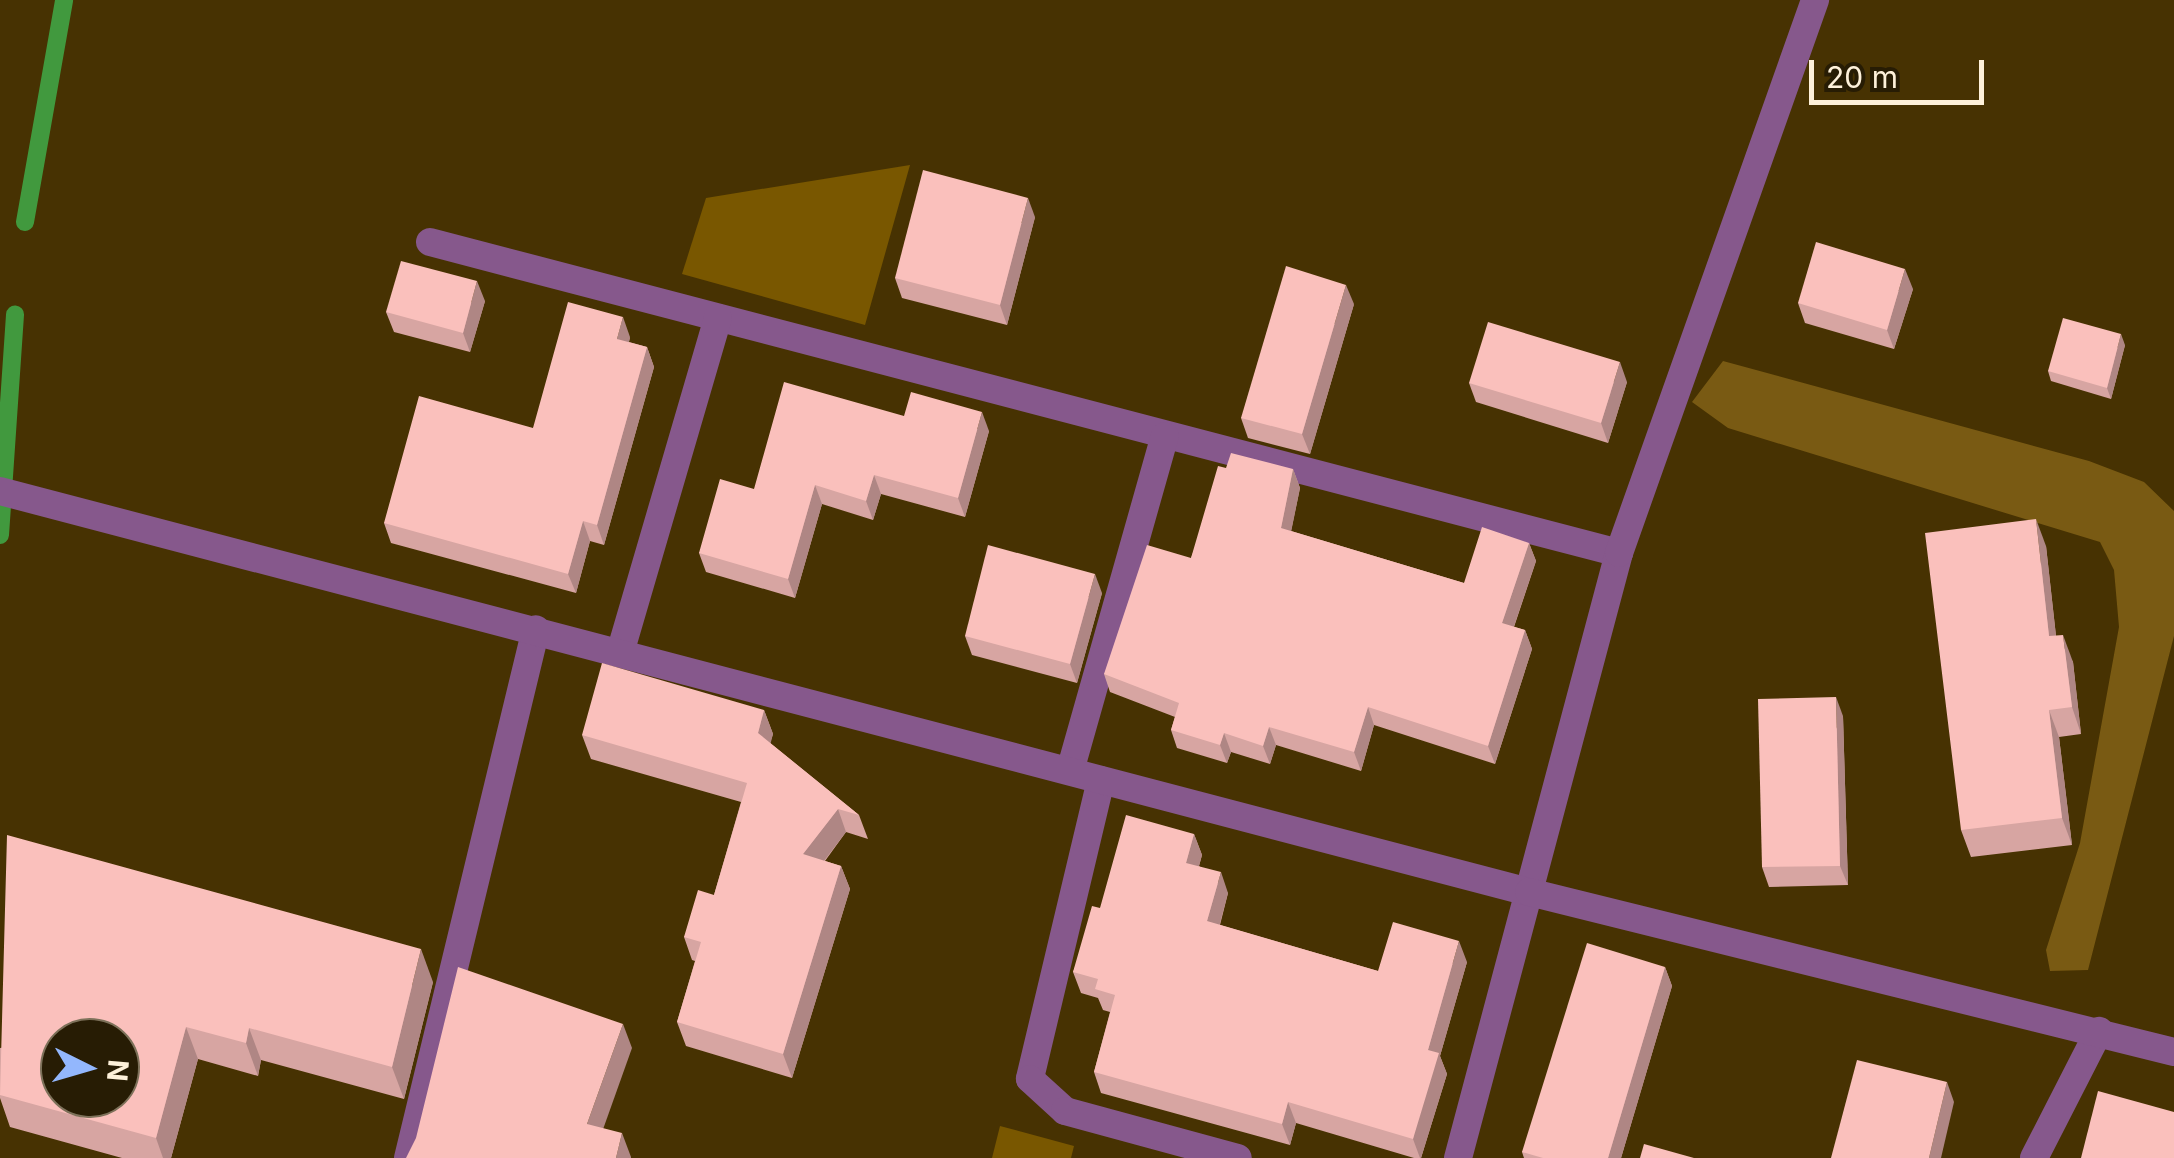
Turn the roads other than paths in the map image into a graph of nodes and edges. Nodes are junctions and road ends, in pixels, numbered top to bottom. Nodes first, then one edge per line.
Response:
1 (1815, 0) edge
2 (430, 242) dead end
3 (718, 318) junction
4 (1165, 436) junction
5 (0, 491) edge
6 (1619, 553) junction
7 (536, 629) junction
8 (620, 654) junction
9 (1070, 771) junction
10 (1101, 780) junction
11 (1530, 892) junction
12 (2100, 1031) junction
13 (2174, 1052) edge
14 (408, 1158) edge
15 (1238, 1158) edge
16 (1458, 1158) edge
17 (2034, 1158) edge

1 - 6 street
2 - 3 street
3 - 4 street
3 - 8 street
4 - 6 street
4 - 9 street
5 - 7 street
6 - 11 street
7 - 8 street
7 - 14 street
8 - 9 street
9 - 10 street
10 - 11 street
10 - 15 street
11 - 12 street
11 - 16 street
12 - 13 street
12 - 17 street

